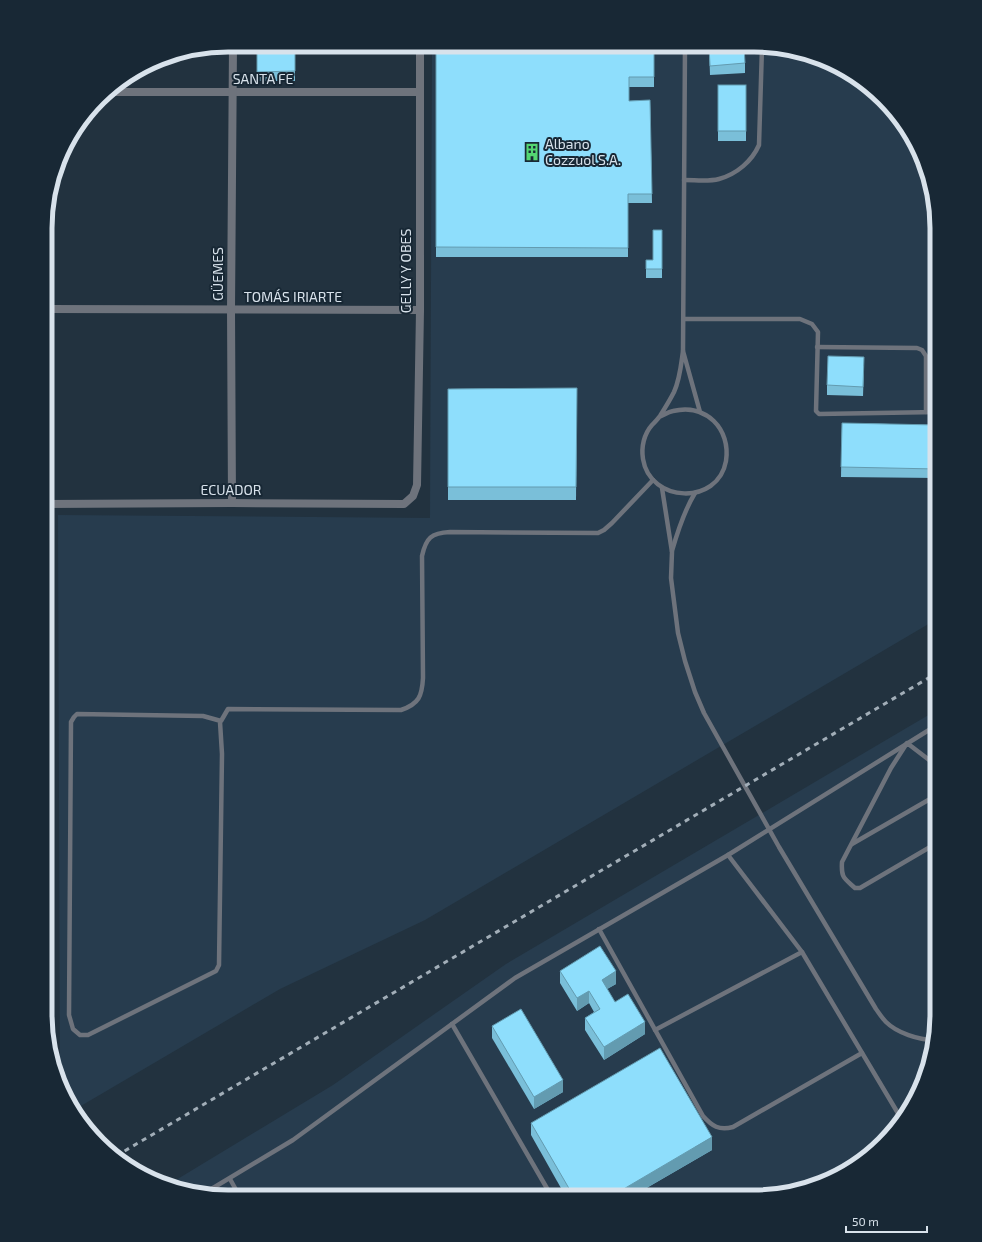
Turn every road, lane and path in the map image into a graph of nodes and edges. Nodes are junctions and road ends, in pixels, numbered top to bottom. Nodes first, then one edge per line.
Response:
1 (233, 52) edge
2 (420, 52) edge
3 (685, 52) edge
4 (762, 52) edge
5 (116, 92) edge
6 (233, 92) junction
7 (420, 92) junction
8 (684, 180) junction
9 (52, 309) edge
10 (231, 310) junction
11 (420, 310) junction
12 (684, 319) junction
13 (817, 347) junction
14 (683, 351) junction
15 (700, 412) junction
16 (926, 412) junction
17 (930, 412) edge
18 (659, 417) junction
19 (653, 480) junction
20 (662, 488) junction
21 (695, 493) junction
22 (414, 496) joint
23 (232, 503) junction
24 (52, 504) edge
25 (672, 552) junction
26 (221, 721) junction
27 (930, 729) edge
28 (907, 743) junction
29 (930, 761) edge
30 (930, 799) edge
31 (852, 844) junction
32 (930, 847) edge
33 (728, 855) junction
34 (599, 930) junction
35 (802, 952) junction
36 (452, 1024) junction
37 (655, 1030) junction
38 (928, 1039) edge
39 (862, 1052) junction
40 (899, 1114) edge
41 (230, 1179) junction
42 (212, 1189) edge
43 (236, 1190) edge
44 (548, 1190) edge

1 - 6 street, GÜEMES
2 - 7 street, GELLY Y OBES
3 - 8 lane
4 - 8 lane
5 - 6 street, SANTA FE
6 - 7 street, SANTA FE
6 - 10 street, GÜEMES
7 - 11 street, GELLY Y OBES
8 - 12 lane
9 - 10 street, TOMÁS IRIARTE
10 - 11 street, TOMÁS IRIARTE
10 - 23 street, GÜEMES
11 - 22 street, GELLY Y OBES
12 - 13 lane
12 - 14 lane
13 - 16 lane
13 - 16 lane
14 - 15 lane
14 - 18 lane
15 - 18 lane
15 - 21 lane
16 - 17 lane
18 - 19 lane
19 - 20 lane
19 - 26 lane
20 - 21 lane
20 - 25 lane
21 - 25 lane
22 - 23 street, ECUADOR
23 - 24 street, ECUADOR
25 - 38 lane
26 - 26 lane
27 - 28 lane
28 - 29 lane
28 - 31 lane
28 - 33 lane
30 - 31 lane
31 - 32 lane
33 - 34 lane
33 - 35 lane
34 - 36 lane
34 - 37 lane
35 - 37 lane
35 - 39 lane
36 - 41 lane
36 - 44 lane
37 - 39 lane
39 - 40 lane
41 - 42 lane
41 - 43 lane

